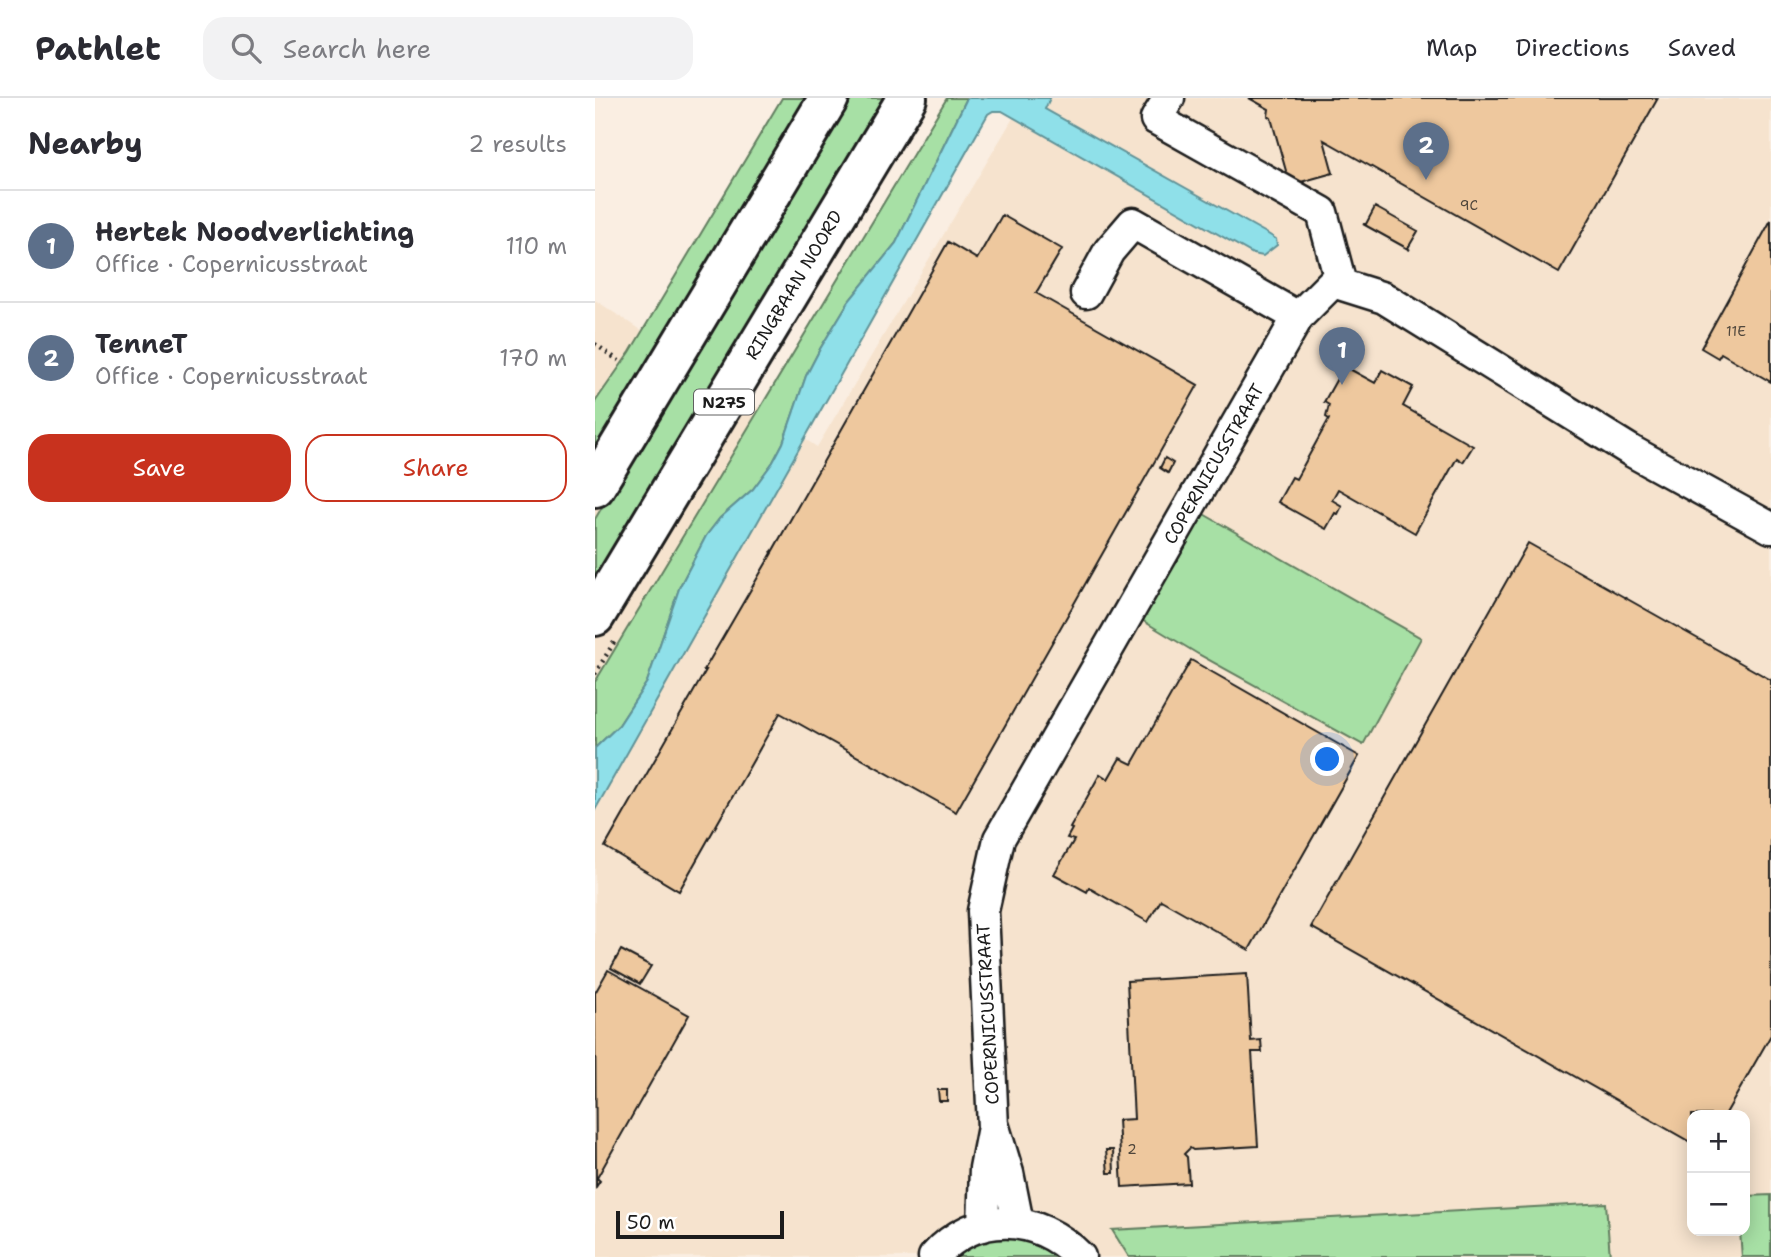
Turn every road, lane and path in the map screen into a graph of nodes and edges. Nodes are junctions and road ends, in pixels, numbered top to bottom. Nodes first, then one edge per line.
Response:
1 (829, 98) edge
2 (907, 98) edge
3 (1169, 98) edge
4 (1341, 284) junction
5 (1086, 293) dead end
6 (1298, 317) junction
7 (595, 345) edge
8 (619, 361) dead end
9 (595, 487) edge
10 (1771, 528) edge
11 (595, 616) edge
12 (993, 1127) junction
13 (1018, 1223) junction
14 (983, 1226) junction
15 (934, 1257) edge
16 (1080, 1257) edge

1 - 9 main road
2 - 11 main road, RINGBAAN NOORD / N275
3 - 4 street
4 - 6 street, COPERNICUSSTRAAT
4 - 10 street
5 - 6 street
6 - 12 street, COPERNICUSSTRAAT
7 - 8 path
12 - 13 street, COPERNICUSSTRAAT
12 - 14 street, COPERNICUSSTRAAT
13 - 14 street
13 - 16 street
14 - 15 street

